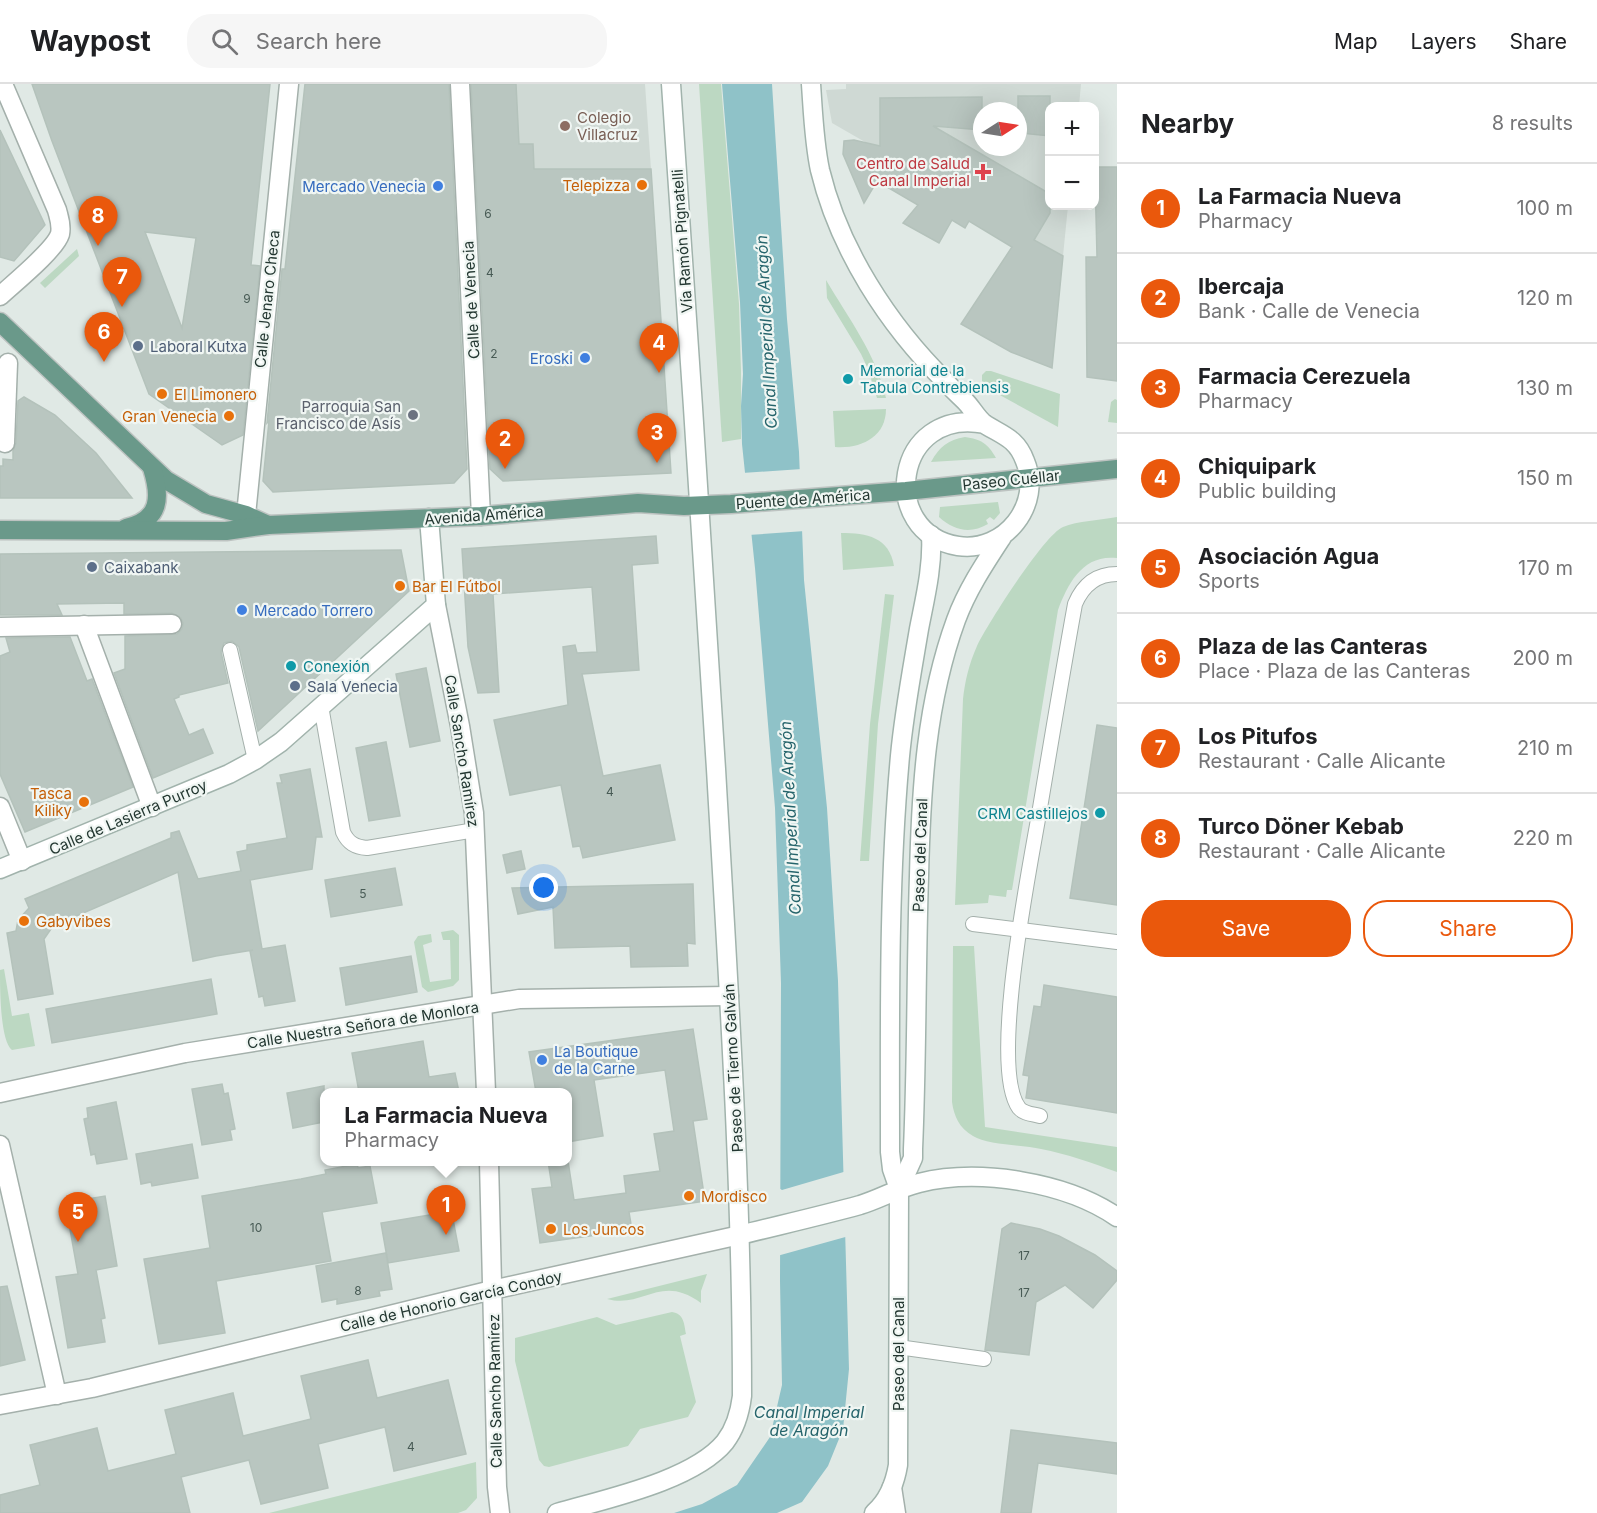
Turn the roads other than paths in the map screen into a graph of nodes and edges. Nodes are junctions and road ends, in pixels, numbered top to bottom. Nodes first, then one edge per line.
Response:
1 (3, 84) edge
2 (289, 84) edge
3 (460, 84) edge
4 (672, 84) edge
5 (811, 84) edge
6 (0, 296) edge
7 (0, 322) edge
8 (24, 345) junction
9 (4, 364) edge
10 (986, 424) junction
11 (5, 443) dead end
12 (152, 468) junction
13 (1117, 470) edge
14 (1029, 479) junction
15 (906, 491) junction
16 (700, 506) junction
17 (246, 515) junction
18 (481, 516) junction
19 (429, 518) junction
20 (268, 525) junction
21 (0, 530) edge
22 (119, 530) junction
23 (932, 535) junction
24 (1003, 535) junction
25 (1117, 574) edge
26 (436, 605) junction
27 (172, 624) dead end
28 (84, 625) junction
29 (0, 627) edge
30 (230, 650) dead end
31 (321, 706) junction
32 (255, 760) junction
33 (0, 807) edge
34 (152, 807) junction
35 (475, 830) junction
36 (22, 861) junction
37 (0, 869) edge
38 (973, 924) dead end
39 (1020, 929) junction
40 (1117, 942) edge
41 (729, 996) junction
42 (484, 1006) junction
43 (486, 1088) edge
44 (0, 1093) edge
45 (1040, 1116) dead end
46 (0, 1145) edge
47 (489, 1166) edge
48 (899, 1188) junction
49 (1117, 1217) edge
50 (740, 1234) junction
51 (492, 1290) junction
52 (898, 1347) junction
53 (984, 1359) dead end
54 (57, 1395) junction
55 (0, 1405) edge
56 (892, 1487) junction
57 (500, 1513) edge
58 (557, 1513) edge
59 (874, 1513) edge
60 (896, 1513) edge

1 - 6 street
2 - 17 street, Calle Jenaro Checa
3 - 18 street, Calle de Venecia
4 - 16 street, Vía Ramón Pignatelli
5 - 10 street
7 - 8 main road, Avenida América
8 - 9 street
8 - 12 main road, Avenida América
9 - 11 street
10 - 14 street
10 - 15 street, Paseo del Canal
12 - 17 main road, Avenida América
12 - 22 main road
13 - 14 main road, Paseo Cuéllar
14 - 15 main road, Paseo Cuéllar
14 - 24 street, Paseo del Canal
15 - 16 main road, Puente de América
15 - 23 street, Paseo del Canal
16 - 18 main road, Avenida América
16 - 41 street, Paseo de Tierno Galván
17 - 20 main road, Avenida América
18 - 19 main road, Avenida América
19 - 20 main road, Avenida América
19 - 26 street, Calle Sancho Ramírez
20 - 22 main road, Avenida América
21 - 22 main road, Avenida América
23 - 24 street, Paseo del Canal
23 - 48 street, Paseo del Canal
24 - 48 street, Paseo del Canal
25 - 39 lane
26 - 31 street, Calle de Lasierra Purroy
26 - 35 street, Calle Sancho Ramírez
27 - 28 street
28 - 29 street
28 - 34 street
30 - 32 lane
31 - 32 street, Calle de Lasierra Purroy
31 - 35 lane
32 - 34 street, Calle de Lasierra Purroy
33 - 36 street
34 - 36 street, Calle de Lasierra Purroy
35 - 42 street, Calle Sancho Ramírez
36 - 37 street, Calle de Lasierra Purroy
38 - 39 lane
39 - 40 lane
39 - 45 lane
41 - 42 street, Calle Nuestra Señora de Monlora
41 - 50 street, Paseo de Tierno Galván
42 - 43 street, Calle Sancho Ramírez
42 - 44 street, Calle Nuestra Señora de Monlora
46 - 54 street
47 - 51 street, Calle Sancho Ramírez
48 - 49 street, Calle de Honorio García Condoy
48 - 50 street, Calle de Honorio García Condoy
48 - 52 street, Paseo del Canal
50 - 51 street, Calle de Honorio García Condoy
50 - 58 street, Paseo de Tierno Galván
51 - 54 street, Calle de Honorio García Condoy
51 - 57 street, Calle Sancho Ramírez
52 - 53 lane
52 - 56 street, Paseo del Canal
54 - 55 street, Calle de Honorio García Condoy
56 - 59 street, Paseo del Canal
56 - 60 street

